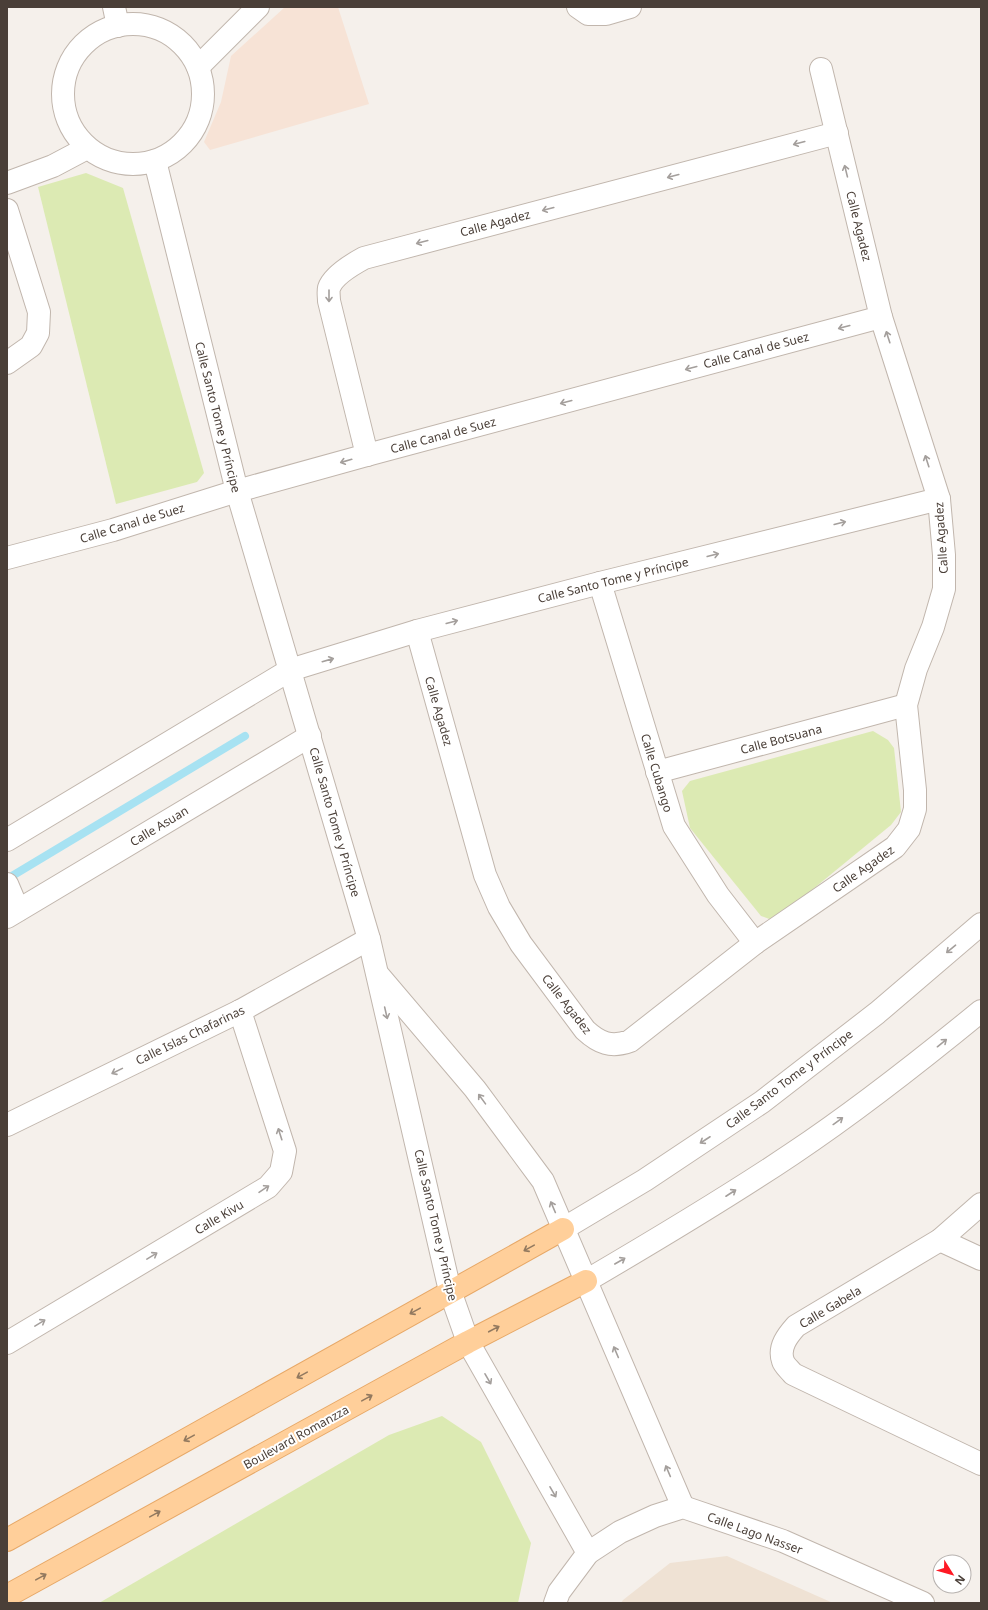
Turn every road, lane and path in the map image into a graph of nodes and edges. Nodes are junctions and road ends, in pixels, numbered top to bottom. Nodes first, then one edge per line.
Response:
1 (258, 7) edge
2 (578, 7) edge
3 (630, 7) edge
4 (116, 16) edge
5 (198, 66) junction
6 (821, 70) dead end
7 (837, 133) junction
8 (87, 148) junction
9 (155, 161) junction
10 (7, 183) edge
11 (7, 210) edge
12 (882, 317) junction
13 (8, 363) edge
14 (367, 455) junction
15 (237, 491) junction
16 (939, 499) junction
17 (7, 558) edge
18 (600, 583) junction
19 (417, 631) junction
20 (290, 670) junction
21 (906, 705) junction
22 (310, 736) junction
23 (657, 772) junction
24 (7, 840) edge
25 (7, 884) edge
26 (13, 914) edge
27 (981, 924) edge
28 (369, 939) junction
29 (756, 943) junction
30 (378, 975) junction
31 (240, 1011) junction
32 (981, 1011) edge
33 (7, 1125) edge
34 (981, 1204) edge
35 (563, 1229) junction
36 (940, 1240) junction
37 (981, 1259) edge
38 (586, 1281) junction
39 (450, 1291) junction
40 (468, 1342) junction
41 (7, 1343) edge
42 (981, 1464) edge
43 (683, 1507) junction
44 (7, 1540) edge
45 (588, 1553) junction
46 (7, 1596) edge
47 (555, 1603) edge
48 (923, 1603) edge

1 - 5 street
2 - 3 street
4 - 5 street
4 - 8 street
5 - 9 street
6 - 7 street, Calle Agadez
12 -> 7 street, Calle Agadez
7 -> 14 street, Calle Agadez
8 - 9 street
8 - 10 street
9 - 15 street, Calle Santo Tome y Príncipe
11 - 13 street
12 -> 14 street, Calle Canal de Suez
16 -> 12 street, Calle Agadez
14 -> 15 street, Calle Canal de Suez
15 - 17 street, Calle Canal de Suez
15 - 20 street, Calle Santo Tome y Príncipe
18 -> 16 street, Calle Santo Tome y Príncipe
16 - 21 street, Calle Agadez
19 -> 18 street, Calle Santo Tome y Príncipe
18 - 23 street, Calle Cubango
20 -> 19 street, Calle Santo Tome y Príncipe
19 - 29 street, Calle Agadez
20 - 22 street, Calle Santo Tome y Príncipe
20 - 24 street
21 - 23 street, Calle Botsuana
21 - 29 street, Calle Agadez
22 - 26 street, Calle Asuan
22 - 28 street, Calle Santo Tome y Príncipe
23 - 29 street, Calle Cubango
25 - 26 street
27 -> 35 street, Calle Santo Tome y Príncipe
28 - 30 street, Calle Santo Tome y Príncipe
28 - 31 street, Calle Islas Chafarinas
35 -> 30 street, Calle Santo Tome y Príncipe
30 -> 39 street, Calle Santo Tome y Príncipe
31 -> 33 street, Calle Islas Chafarinas
41 -> 31 street, Calle Kivu
38 -> 32 street
34 - 36 street, Calle Gabela
35 - 38 street, Calle Santo Tome y Príncipe
35 -> 39 main road
36 - 37 street
36 - 42 street, Calle Gabela
40 -> 38 main road, Boulevard Romanzza
43 -> 38 street, Calle Santo Tome y Príncipe
39 - 40 street, Calle Santo Tome y Príncipe
39 -> 44 main road
40 -> 45 street, Calle Santo Tome y Príncipe
46 -> 40 main road, Boulevard Romanzza
43 - 45 street
43 - 48 street, Calle Lago Nasser
45 - 47 street

